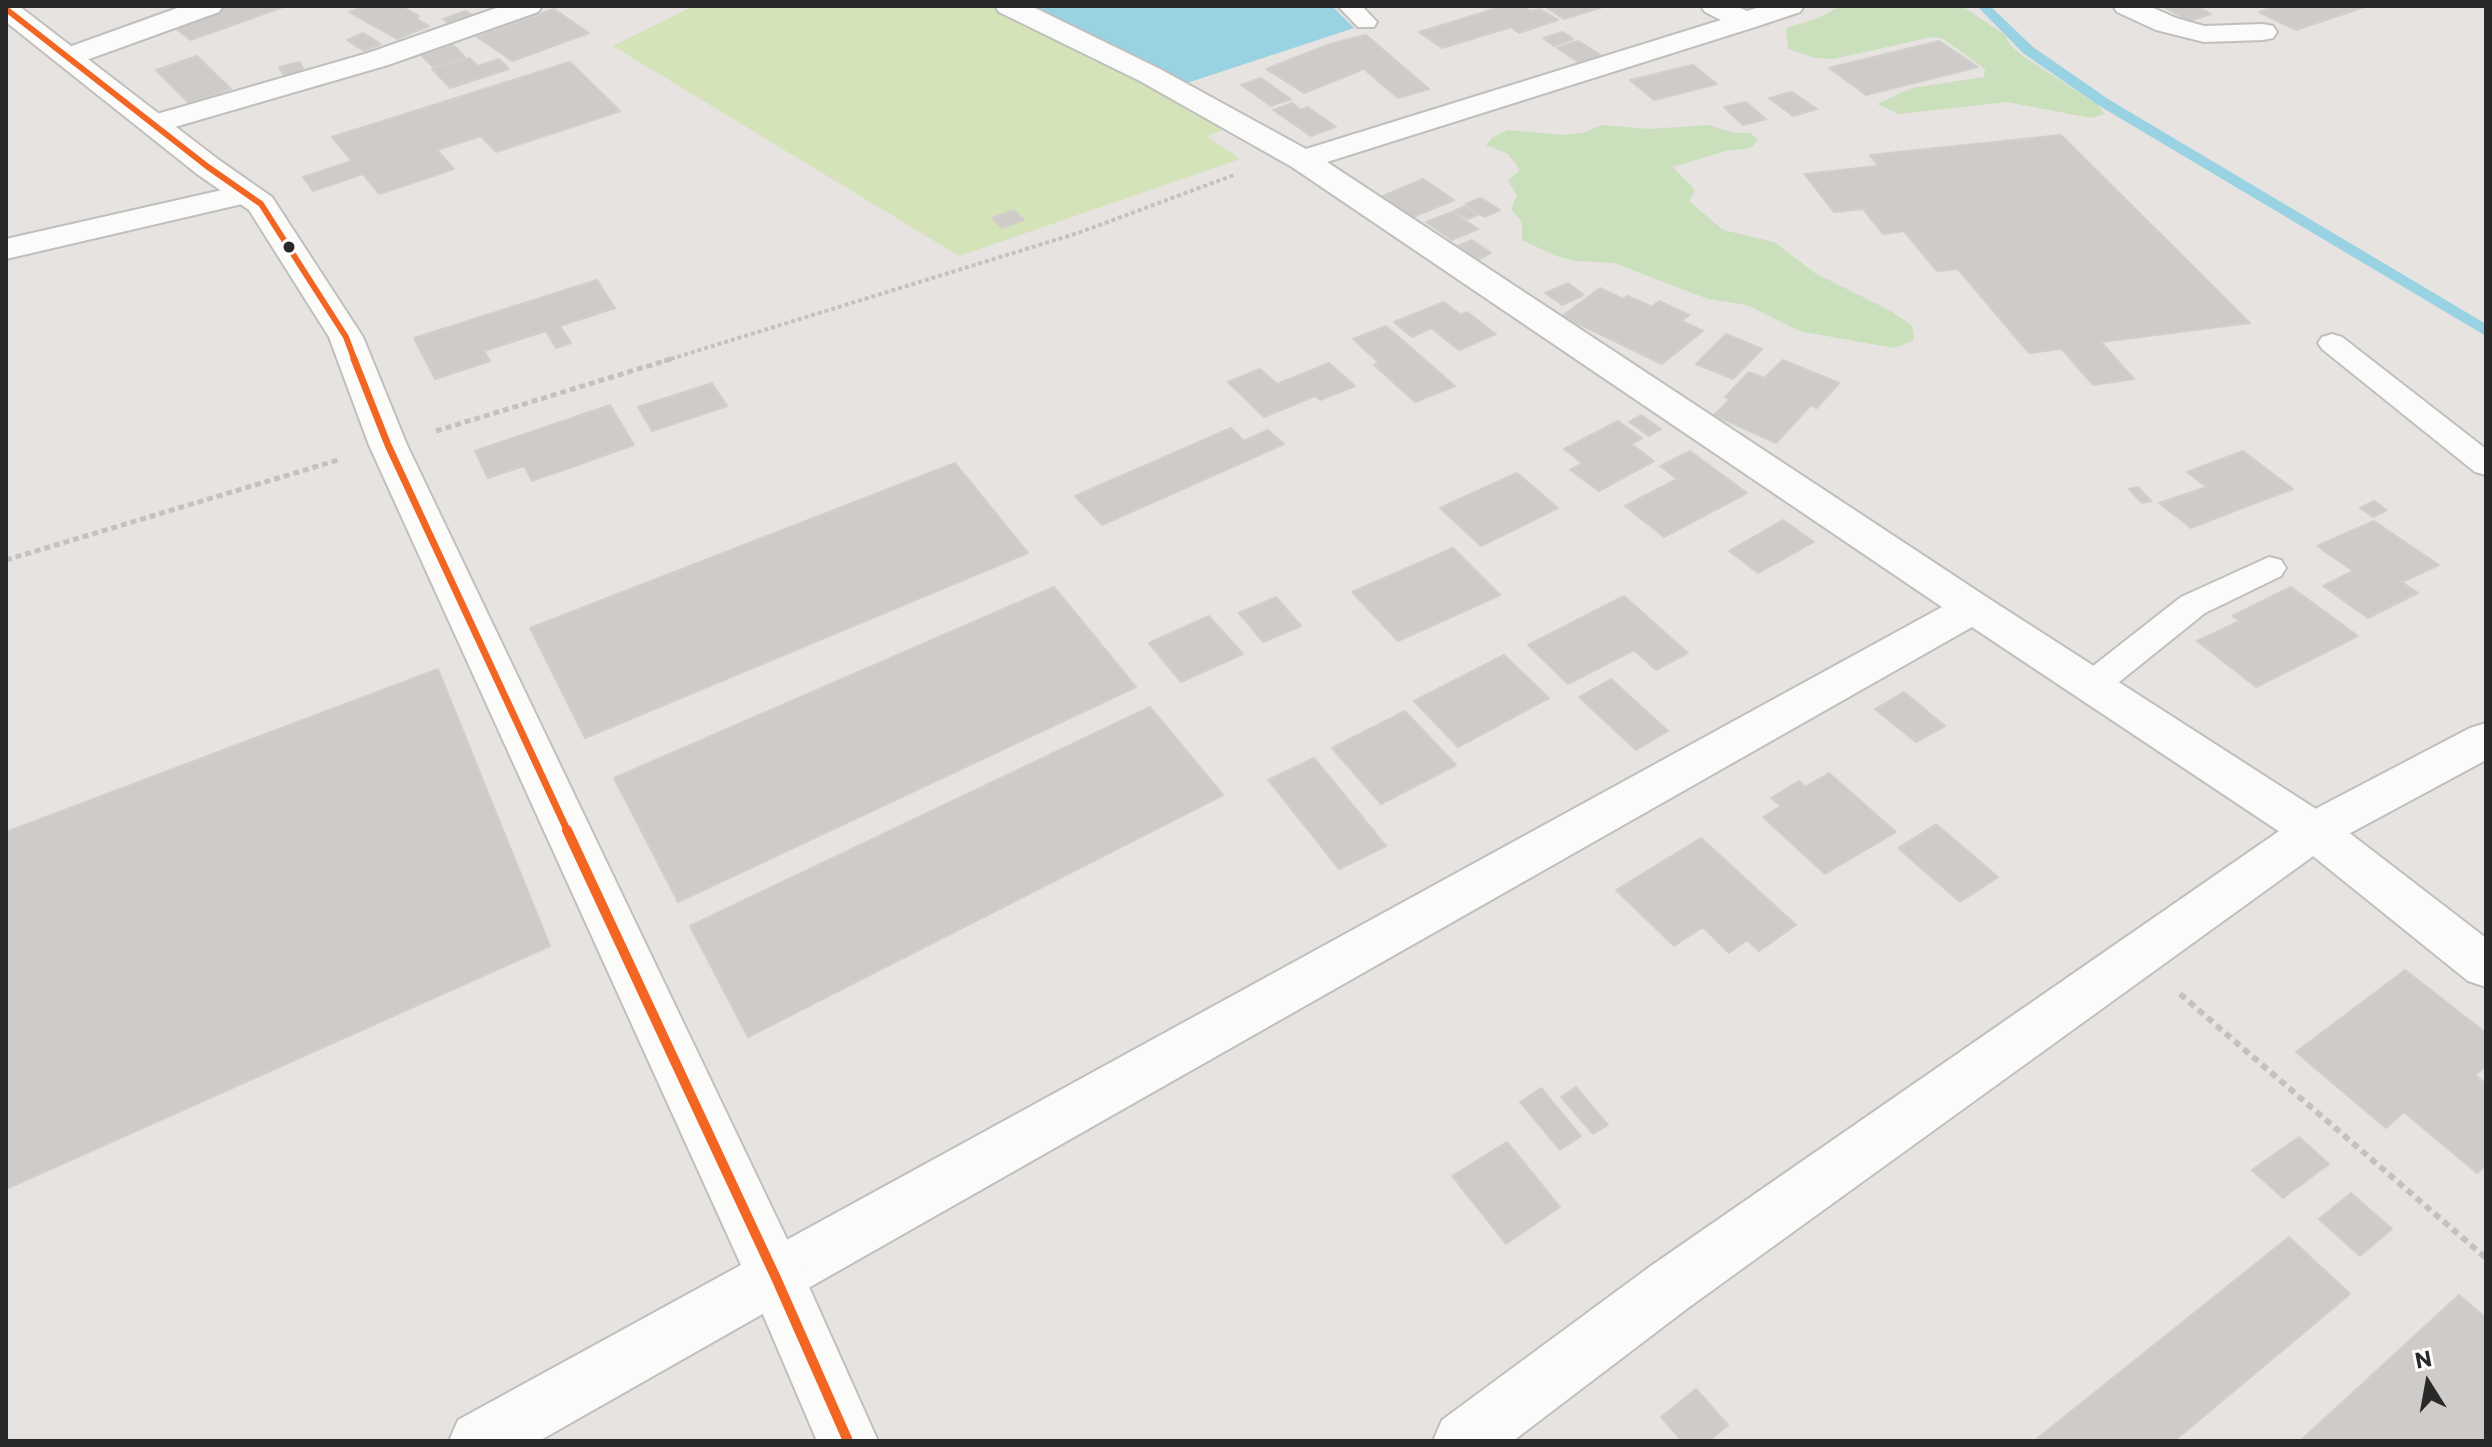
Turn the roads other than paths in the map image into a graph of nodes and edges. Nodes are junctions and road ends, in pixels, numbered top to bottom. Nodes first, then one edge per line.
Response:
1 (209, 6) edge
2 (528, 6) edge
3 (1009, 6) edge
4 (1715, 6) edge
5 (1790, 6) edge
6 (2127, 6) edge
7 (6, 9) edge
8 (1745, 21) junction
9 (2263, 32) dead end
10 (68, 57) junction
11 (154, 124) junction
12 (1297, 157) junction
13 (244, 194) junction
14 (6, 249) edge
15 (2332, 343) dead end
16 (2486, 465) edge
17 (2269, 568) dead end
18 (1973, 608) junction
19 (2091, 686) junction
20 (2486, 740) edge
21 (2314, 831) junction
22 (2486, 966) edge
23 (776, 1278) junction
24 (479, 1441) edge
25 (848, 1441) edge
26 (1463, 1441) edge

1 - 10 street
2 - 11 street
3 - 12 street
4 - 8 street
5 - 8 street
6 - 9 street
7 - 10 street
8 - 12 street
10 - 11 street
11 - 13 street
12 - 18 street
13 - 14 street
13 - 23 street
15 - 16 lane
17 - 19 lane
18 - 19 street
18 - 23 street
19 - 21 street
20 - 21 street
21 - 22 street
21 - 26 street
23 - 24 street
23 - 25 street

